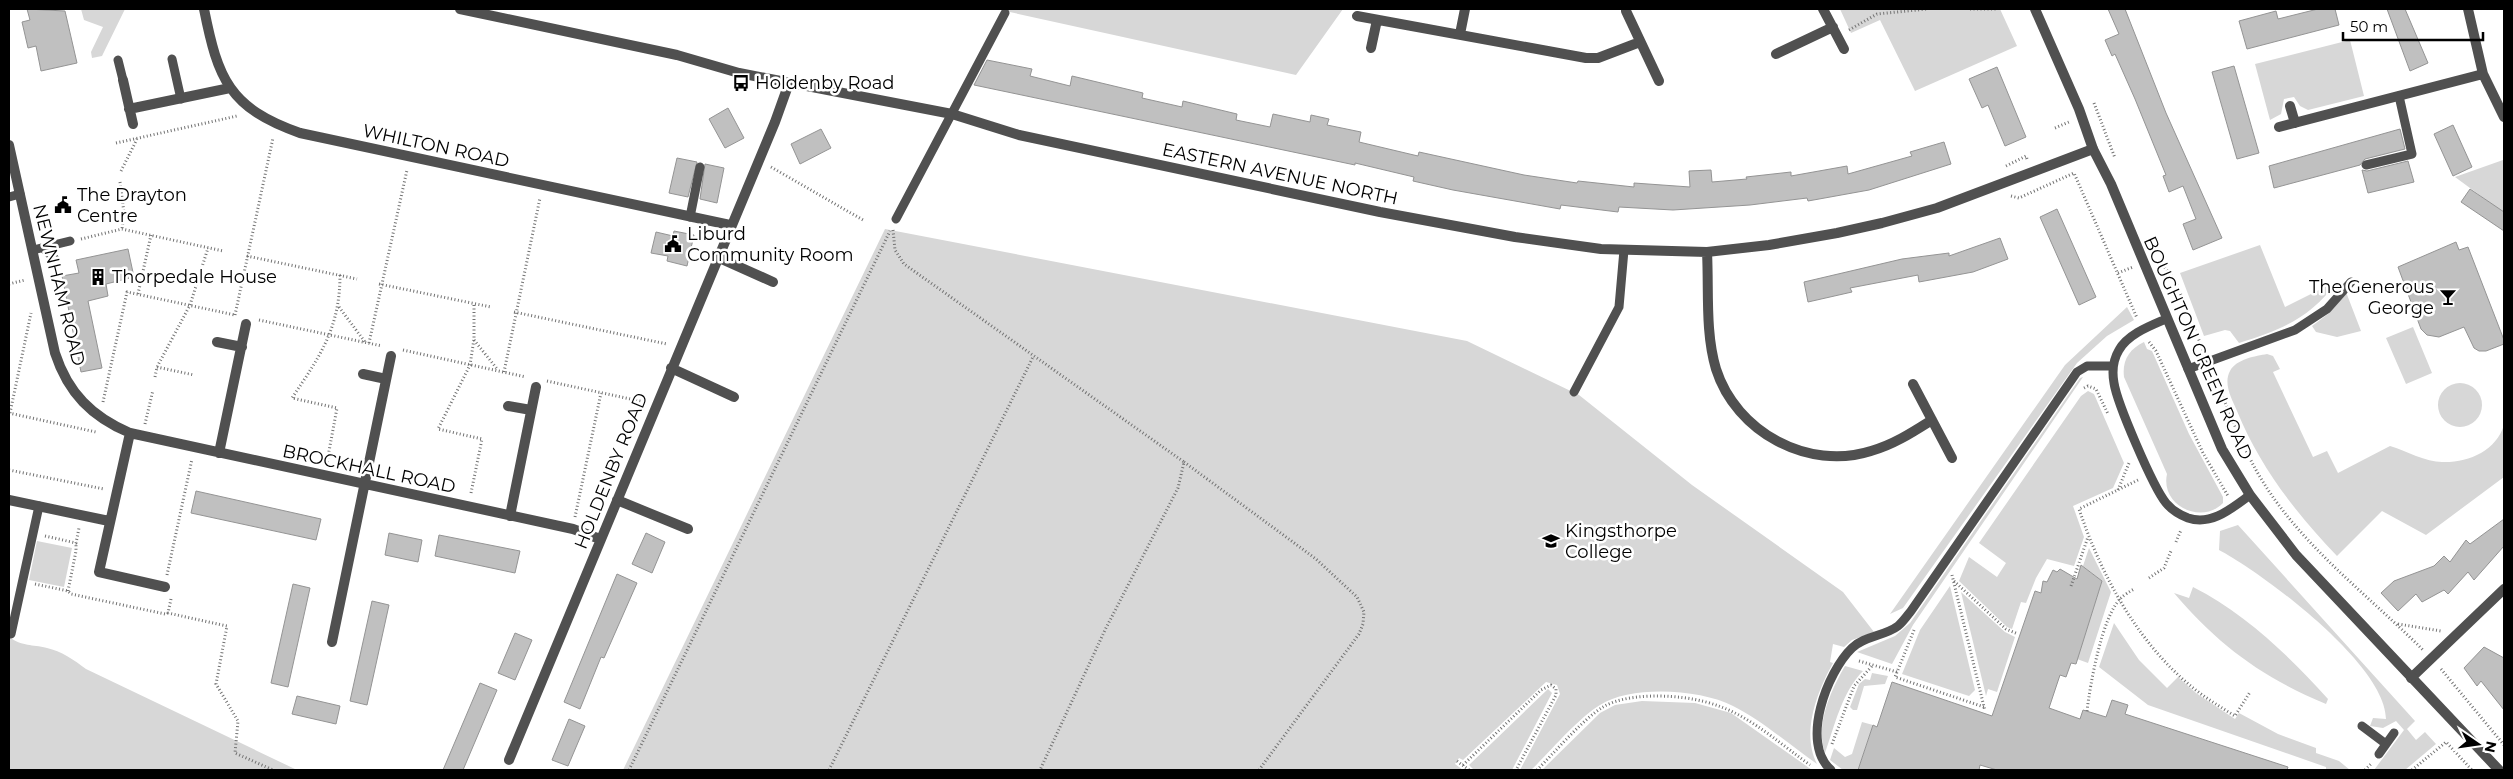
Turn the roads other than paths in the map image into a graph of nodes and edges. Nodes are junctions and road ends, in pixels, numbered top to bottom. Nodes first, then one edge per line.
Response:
1 (204, 9) edge
2 (460, 9) edge
3 (1465, 9) edge
4 (1823, 9) edge
5 (2035, 9) edge
6 (2468, 9) edge
7 (1626, 11) dead end
8 (1005, 13) dead end
9 (1357, 16) dead end
10 (1377, 20) junction
11 (1835, 32) junction
12 (1460, 34) junction
13 (1640, 42) junction
14 (1371, 48) dead end
15 (1844, 49) dead end
16 (1776, 54) dead end
17 (172, 59) dead end
18 (118, 60) dead end
19 (2483, 74) junction
20 (123, 80) joint
21 (1659, 81) dead end
22 (789, 83) junction
23 (230, 88) junction
24 (2399, 96) junction
25 (181, 99) junction
26 (2290, 106) dead end
27 (129, 109) junction
28 (952, 114) junction
29 (2504, 117) edge
30 (2294, 123) junction
31 (133, 124) dead end
32 (2279, 127) dead end
33 (9, 145) edge
34 (2092, 149) junction
35 (2366, 165) dead end
36 (700, 167) dead end
37 (20, 194) junction
38 (9, 197) edge
39 (690, 217) junction
40 (896, 219) road end
41 (730, 225) junction
42 (70, 241) road end
43 (38, 249) junction
44 (1624, 250) junction
45 (1707, 252) junction
46 (717, 257) junction
47 (56, 260) dead end
48 (773, 282) dead end
49 (2351, 282) dead end
50 (2166, 319) junction
51 (248, 320) road end
52 (218, 342) dead end
53 (242, 347) junction
54 (390, 350) road end
55 (2113, 366) junction
56 (671, 368) junction
57 (2188, 370) junction
58 (363, 374) dead end
59 (386, 379) junction
60 (536, 383) road end
61 (1913, 384) dead end
62 (1574, 392) dead end
63 (734, 397) dead end
64 (508, 406) dead end
65 (531, 410) junction
66 (1932, 420) junction
67 (130, 433) junction
68 (219, 453) junction
69 (1952, 458) dead end
70 (365, 484) junction
71 (2250, 495) junction
72 (9, 500) edge
73 (616, 500) junction
74 (39, 506) junction
75 (510, 516) junction
76 (109, 521) junction
77 (688, 530) dead end
78 (600, 540) junction
79 (165, 587) road end
80 (2504, 589) edge
81 (11, 634) dead end
82 (332, 642) dead end
83 (2411, 678) junction
84 (2362, 726) dead end
85 (2394, 733) dead end
86 (2386, 744) junction
87 (2379, 754) dead end
88 (509, 760) dead end
89 (1828, 767) edge
90 (2499, 770) edge

1 - 23 street, WHILTON ROAD
2 - 22 street, EASTERN AVENUE NORTH
3 - 12 street
4 - 11 street
5 - 34 street, BOUGHTON GREEN ROAD
6 - 19 street
7 - 13 street
8 - 28 lane
9 - 10 street
10 - 12 street
10 - 14 street
11 - 15 street
11 - 16 street
12 - 13 street
13 - 21 street
17 - 25 lane
18 - 20 lane
19 - 24 street
19 - 29 street
20 - 27 street
22 - 28 street, EASTERN AVENUE NORTH
22 - 41 street, HOLDENBY ROAD
23 - 25 street
23 - 39 street, WHILTON ROAD
24 - 30 street
24 - 35 lane
25 - 27 street
26 - 30 street
27 - 31 street
28 - 40 lane
28 - 44 street, EASTERN AVENUE NORTH
30 - 32 street
33 - 37 street, NEWNHAM ROAD
34 - 45 street, EASTERN AVENUE NORTH
34 - 50 street, BOUGHTON GREEN ROAD
36 - 39 lane
37 - 38 lane
37 - 43 street, NEWNHAM ROAD
39 - 41 street, WHILTON ROAD
41 - 46 street, HOLDENBY ROAD
42 - 43 lane
43 - 47 lane
43 - 67 street, NEWNHAM ROAD
44 - 45 street, EASTERN AVENUE NORTH
44 - 62 lane
45 - 66 street
46 - 48 street
46 - 56 street, HOLDENBY ROAD
49 - 57 lane
50 - 55 lane
50 - 57 street, BOUGHTON GREEN ROAD
51 - 53 street
52 - 53 street
53 - 68 street
54 - 59 street
55 - 71 lane
55 - 89 lane
56 - 63 street
56 - 73 street, HOLDENBY ROAD
57 - 71 street, BOUGHTON GREEN ROAD
58 - 59 street
59 - 70 street
60 - 65 street
61 - 66 street
64 - 65 street
65 - 75 street
66 - 69 street
67 - 68 street, BROCKHALL ROAD
67 - 76 street
68 - 70 street, BROCKHALL ROAD
70 - 75 street, BROCKHALL ROAD
70 - 82 street
71 - 83 street, BOUGHTON GREEN ROAD
72 - 74 street
73 - 77 street
73 - 78 street, HOLDENBY ROAD
74 - 76 street
74 - 81 lane
75 - 78 street, BROCKHALL ROAD
76 - 79 street
78 - 88 street, HOLDENBY ROAD
80 - 83 street
83 - 90 street, BOUGHTON GREEN ROAD
84 - 86 lane
85 - 86 lane
86 - 87 lane

